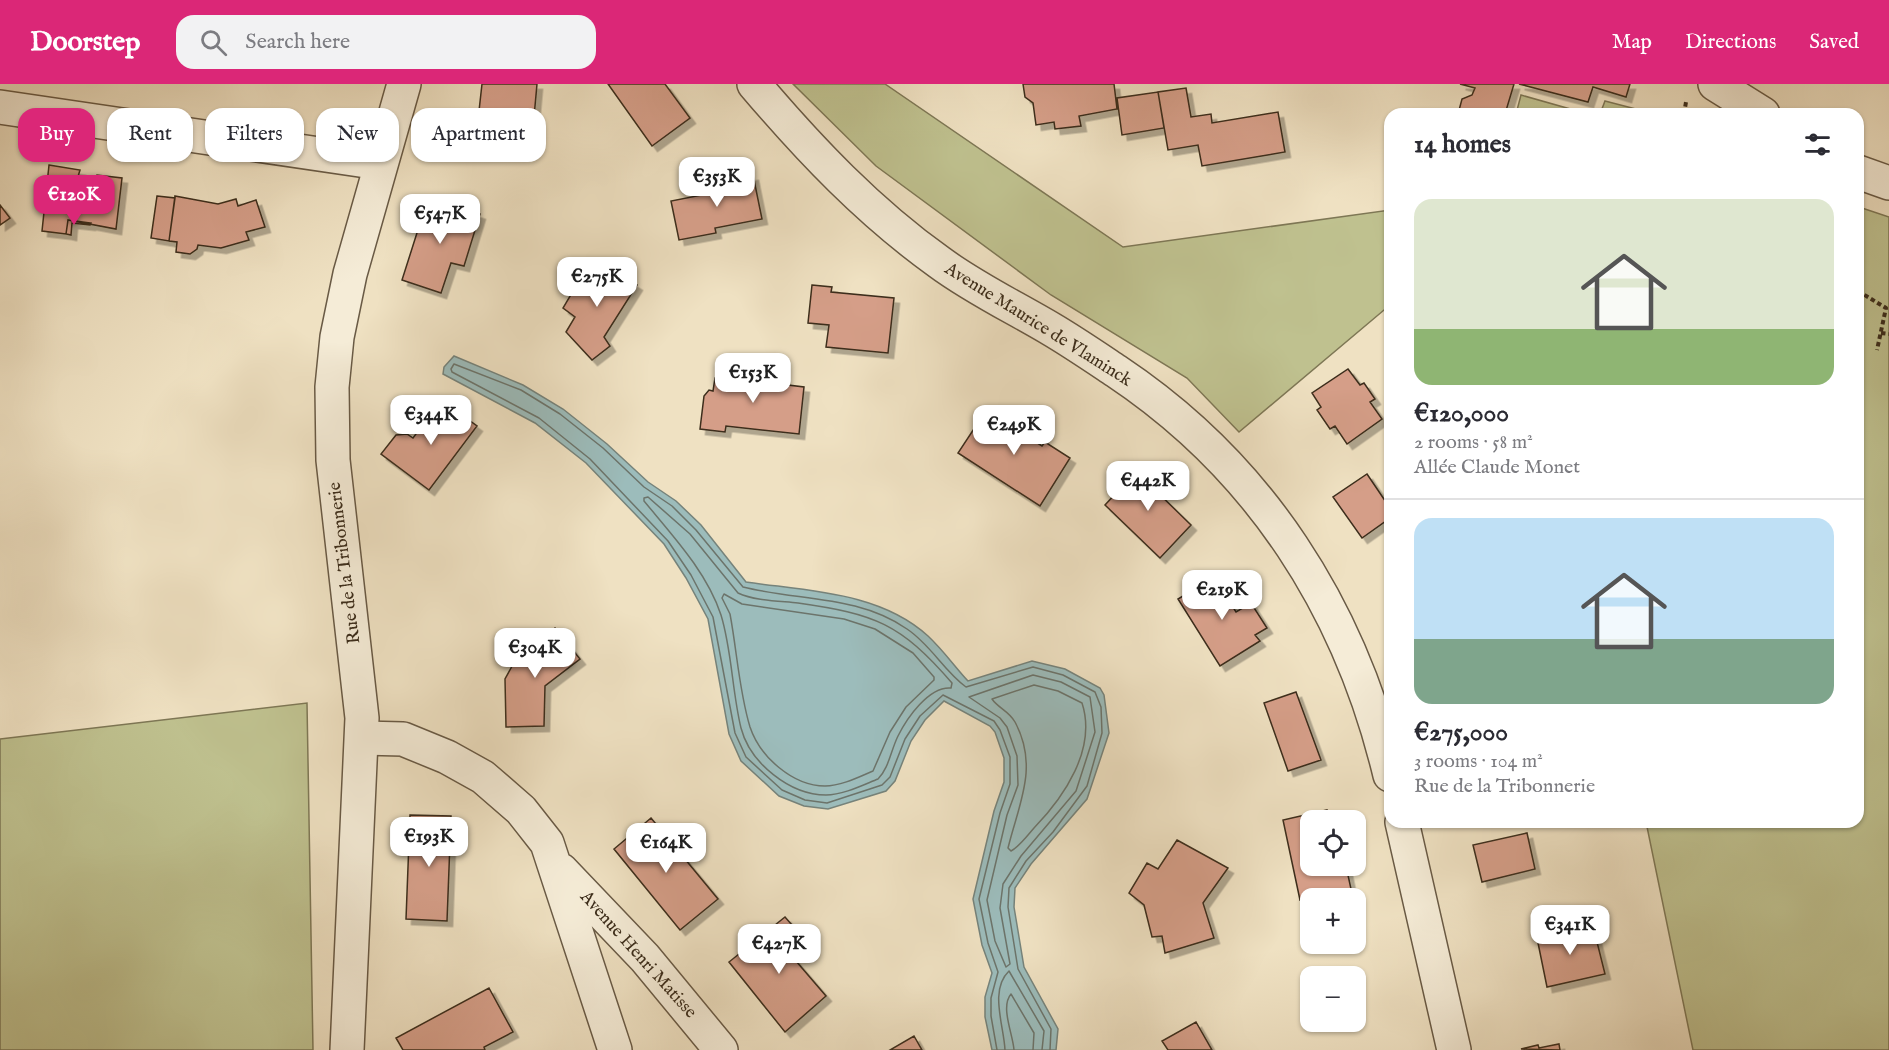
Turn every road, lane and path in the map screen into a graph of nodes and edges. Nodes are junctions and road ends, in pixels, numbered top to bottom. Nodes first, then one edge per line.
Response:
1 (404, 84) edge
2 (754, 84) edge
3 (1715, 84) edge
4 (0, 107) edge
5 (1753, 108) edge
6 (380, 163) junction
7 (1864, 173) edge
8 (1889, 183) edge
9 (1864, 295) edge
10 (1881, 333) junction
11 (1889, 334) edge
12 (1877, 350) dead end
13 (362, 738) junction
14 (1384, 754) edge
15 (1403, 828) edge
16 (554, 862) junction
17 (347, 1050) edge
18 (615, 1050) edge
19 (721, 1050) edge
20 (1454, 1050) edge

1 - 6 street, Rue de la Tribonnerie
2 - 14 street, Avenue Maurice de Vlaminck
3 - 5 street
4 - 6 street
6 - 13 street, Rue de la Tribonnerie
7 - 8 street
9 - 10 path
10 - 11 path
10 - 12 path
13 - 16 street, Avenue Henri Matisse
13 - 17 street, Rue de la Tribonnerie
15 - 20 street
16 - 18 street, Avenue Henri Matisse
16 - 19 street, Avenue Henri Matisse

